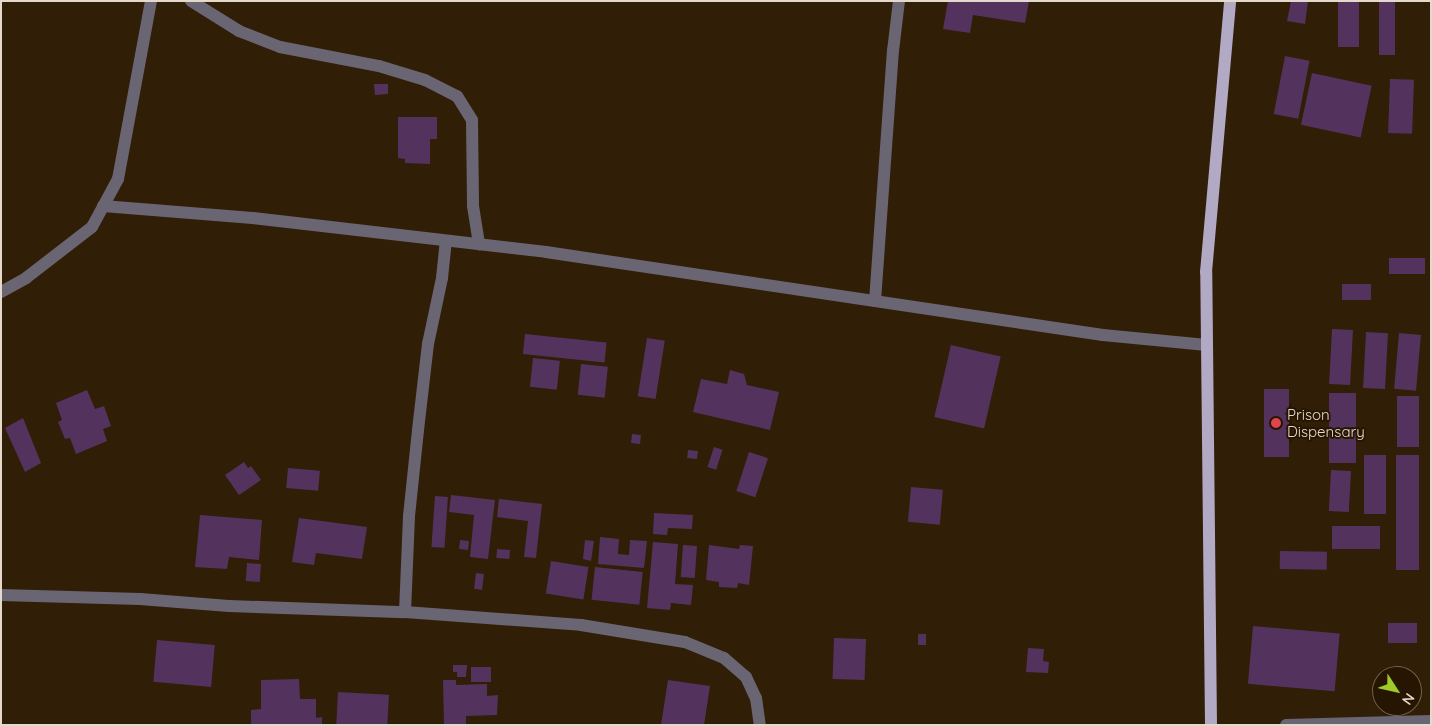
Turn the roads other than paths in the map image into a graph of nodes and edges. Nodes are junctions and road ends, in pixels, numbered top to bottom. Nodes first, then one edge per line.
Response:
1 (151, 1) edge
2 (191, 1) edge
3 (898, 1) edge
4 (1230, 1) edge
5 (103, 206) junction
6 (446, 241) junction
7 (479, 245) junction
8 (1, 292) edge
9 (875, 301) junction
10 (1207, 345) junction
11 (1, 596) edge
12 (405, 612) junction
13 (1431, 721) edge
14 (760, 725) edge
15 (1210, 725) edge
16 (1286, 725) edge

1 - 5 street
2 - 7 street
3 - 9 street
4 - 10 main road
5 - 6 street
5 - 8 street
6 - 7 street
6 - 12 street
7 - 9 street
9 - 10 street
10 - 15 main road
11 - 12 street
12 - 14 street
13 - 16 street

